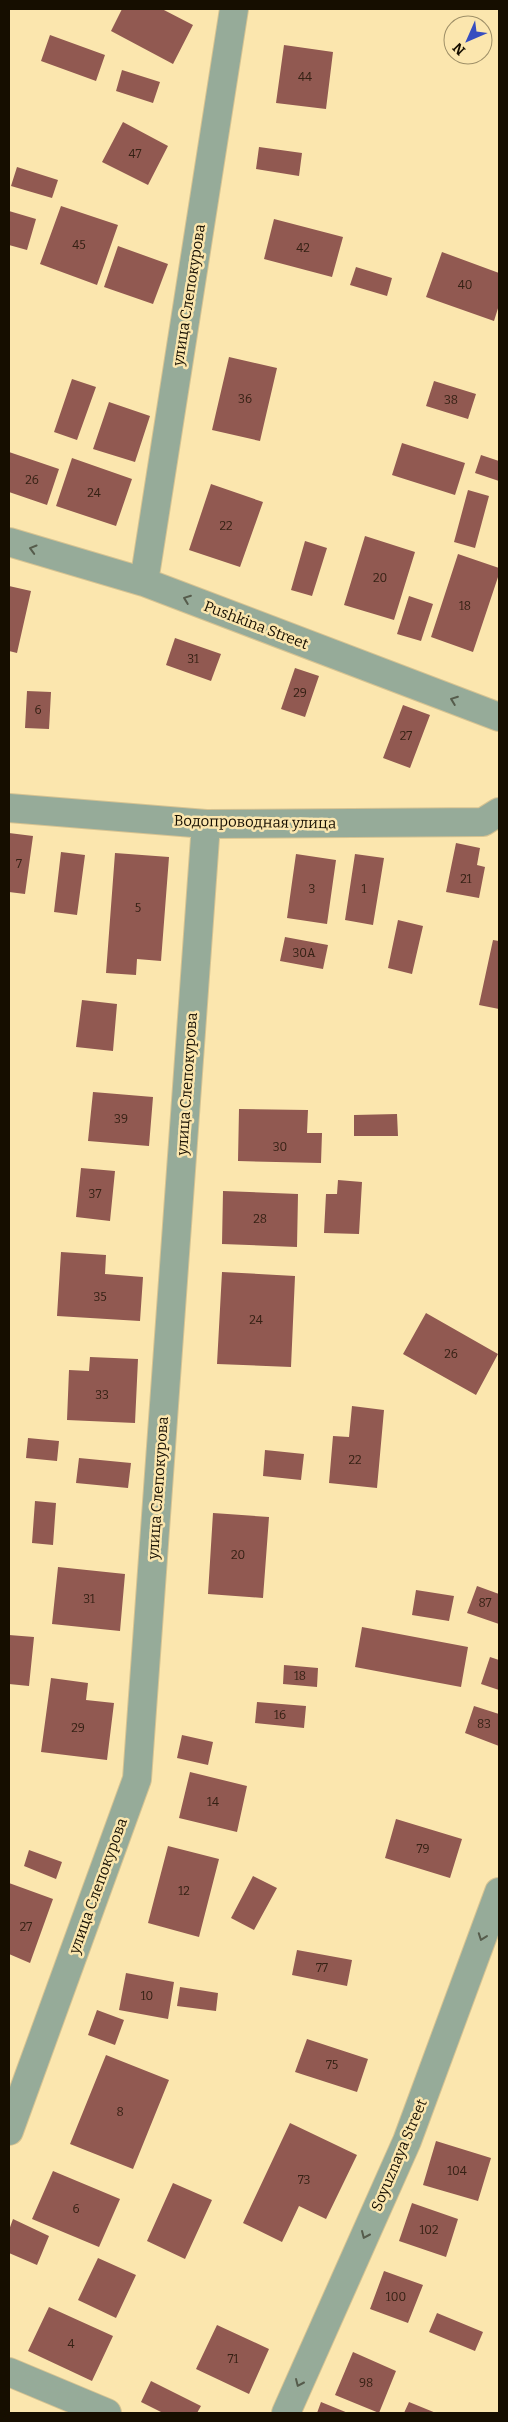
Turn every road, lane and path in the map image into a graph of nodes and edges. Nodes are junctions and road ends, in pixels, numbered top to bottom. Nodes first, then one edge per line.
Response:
1 (234, 9) edge
2 (9, 542) edge
3 (144, 582) junction
4 (499, 718) edge
5 (9, 808) edge
6 (499, 812) edge
7 (206, 824) junction
8 (499, 1892) edge
9 (9, 2131) edge
10 (9, 2372) edge
11 (107, 2413) edge
12 (286, 2413) edge

1 - 3 street, улица Слепокурова
3 -> 2 street, Pushkina Street
4 -> 3 street, Pushkina Street
5 - 7 street, Водопроводная улица
6 - 7 street, Водопроводная улица
7 - 9 street, улица Слепокурова
8 -> 12 street, Soyuznaya Street
10 - 11 street

